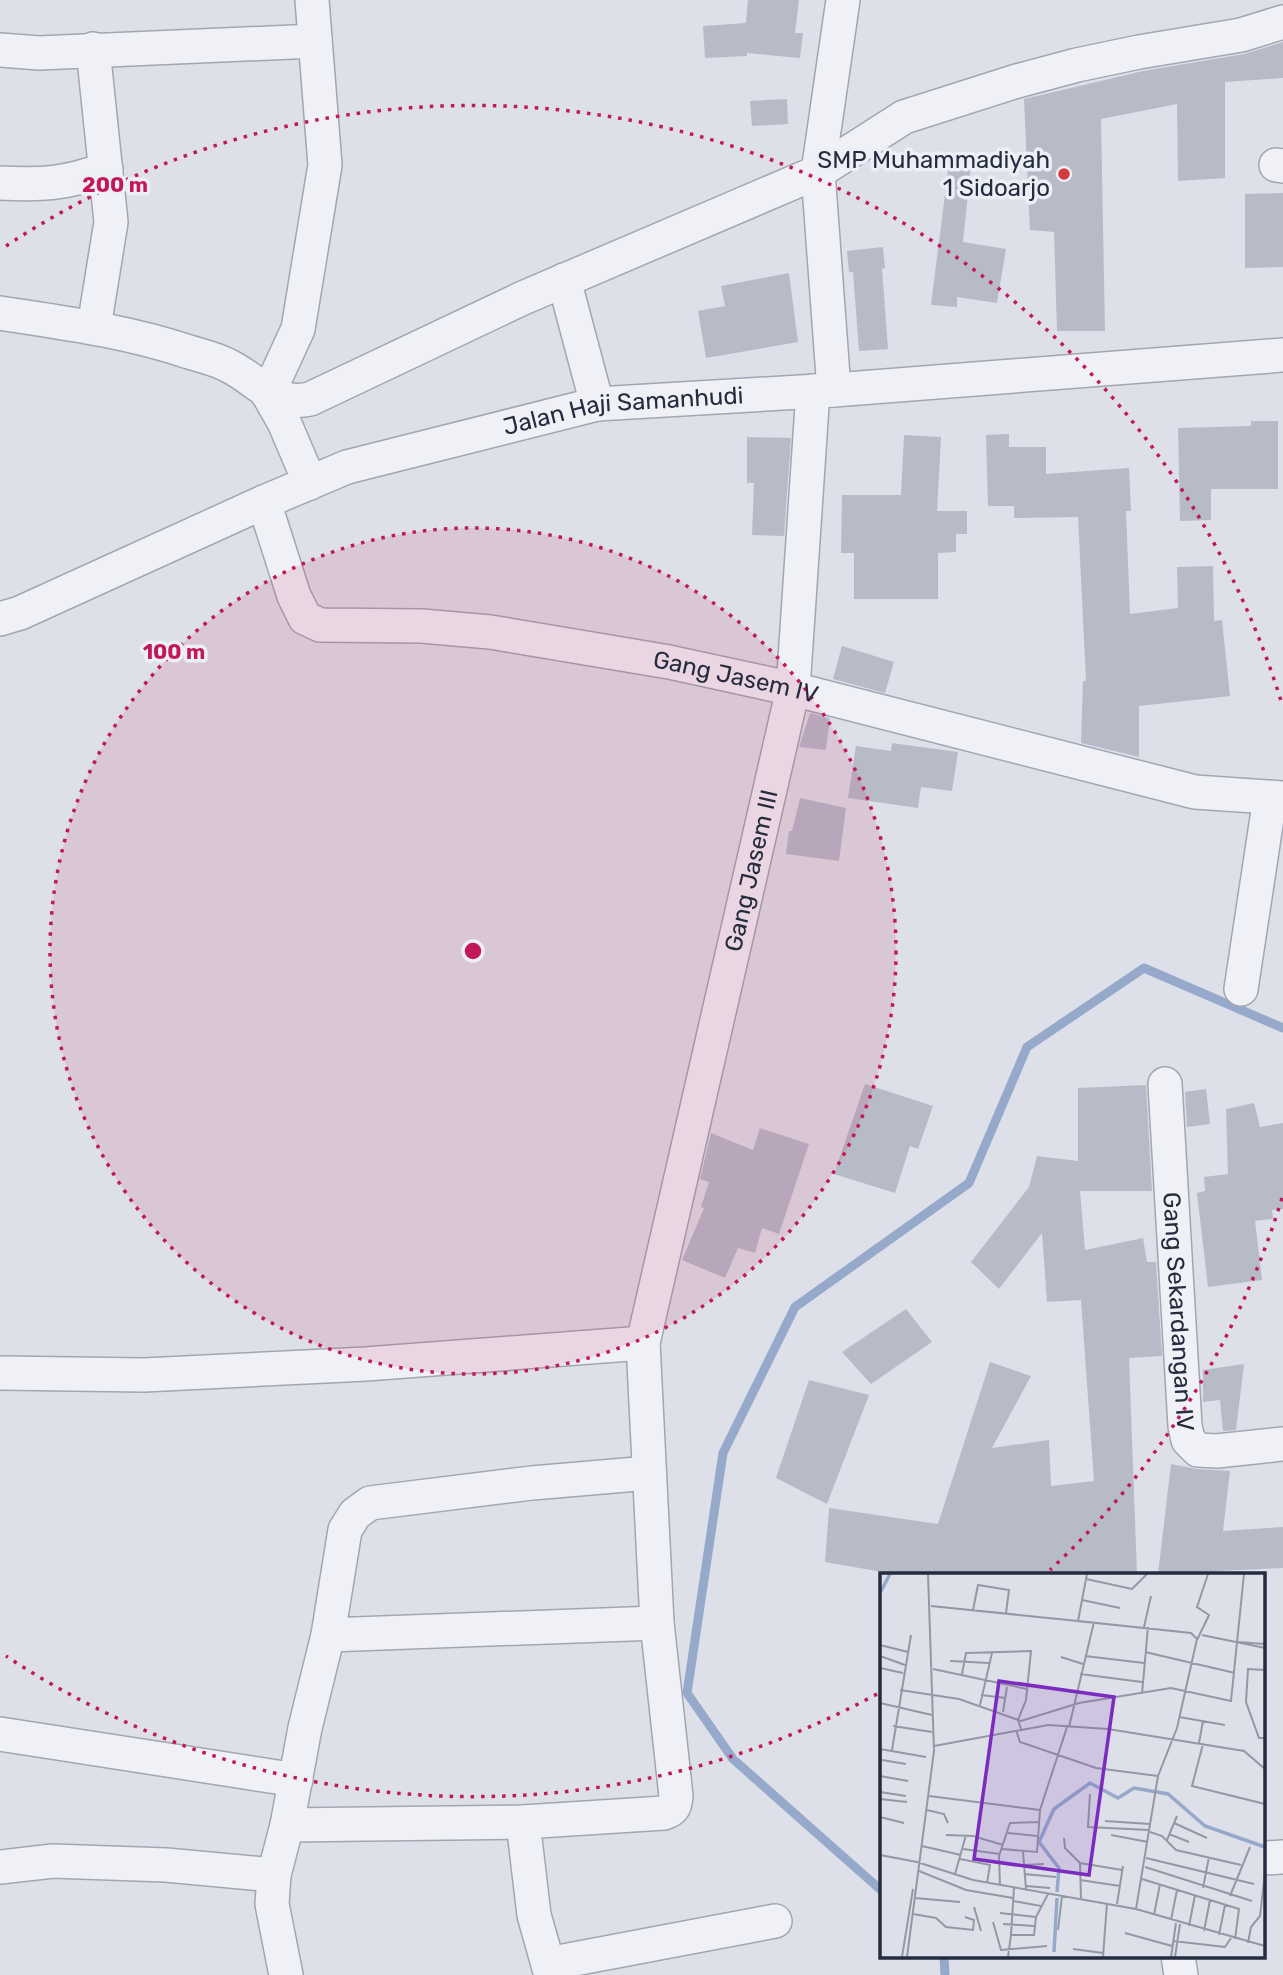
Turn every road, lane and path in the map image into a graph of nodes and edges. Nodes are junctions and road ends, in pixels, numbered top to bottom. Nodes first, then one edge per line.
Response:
1 (312, 0) edge
2 (843, 0) edge
3 (1283, 22) edge
4 (315, 41) junction
5 (93, 49) junction
6 (0, 50) edge
7 (106, 169) junction
8 (818, 173) junction
9 (0, 183) edge
10 (564, 280) junction
11 (0, 313) edge
12 (94, 327) junction
13 (1283, 355) edge
14 (823, 390) junction
15 (268, 394) junction
16 (597, 404) junction
17 (310, 483) junction
18 (264, 502) junction
19 (0, 619) edge
20 (793, 689) junction
21 (1276, 798) edge
22 (1241, 989) dead end
23 (1165, 1084) dead end
24 (643, 1343) junction
25 (0, 1373) edge
26 (1283, 1444) edge
27 (649, 1473) junction
28 (657, 1623) junction
29 (328, 1635) junction
30 (0, 1734) edge
31 (296, 1780) junction
32 (523, 1822) junction
33 (287, 1825) junction
34 (0, 1867) edge
35 (274, 1875) junction
36 (775, 1921) dead end
37 (549, 1970) edge
38 (286, 1975) edge

1 - 4 street
2 - 8 street, Gang Jasem III
3 - 8 street
4 - 5 street
4 - 15 street
5 - 6 street
5 - 7 street
7 - 9 street
7 - 12 street
8 - 10 street
8 - 14 street, Gang Jasem III
10 - 15 street
10 - 16 street
11 - 12 street
12 - 15 street
13 - 14 street, Jalan Haji Samanhudi
14 - 16 street, Jalan Haji Samanhudi
14 - 20 street, Gang Jasem III
15 - 17 street
16 - 17 street, Jalan Haji Samanhudi
17 - 18 street, Jalan Haji Samanhudi
18 - 19 street, Jalan Haji Samanhudi
18 - 20 street, Gang Jasem IV
20 - 21 street, Gang Jasem IV
20 - 24 street, Gang Jasem III
21 - 22 street
23 - 26 street, Gang Sekardangan IV
24 - 25 street
24 - 27 street, Gang Jasem III
27 - 28 street, Gang Jasem III
27 - 29 street
28 - 29 street
28 - 32 street, Gang Jasem III
29 - 31 street
30 - 31 street
31 - 33 street
32 - 33 street
32 - 37 street
33 - 35 street
34 - 35 street
35 - 38 street
36 - 37 street

